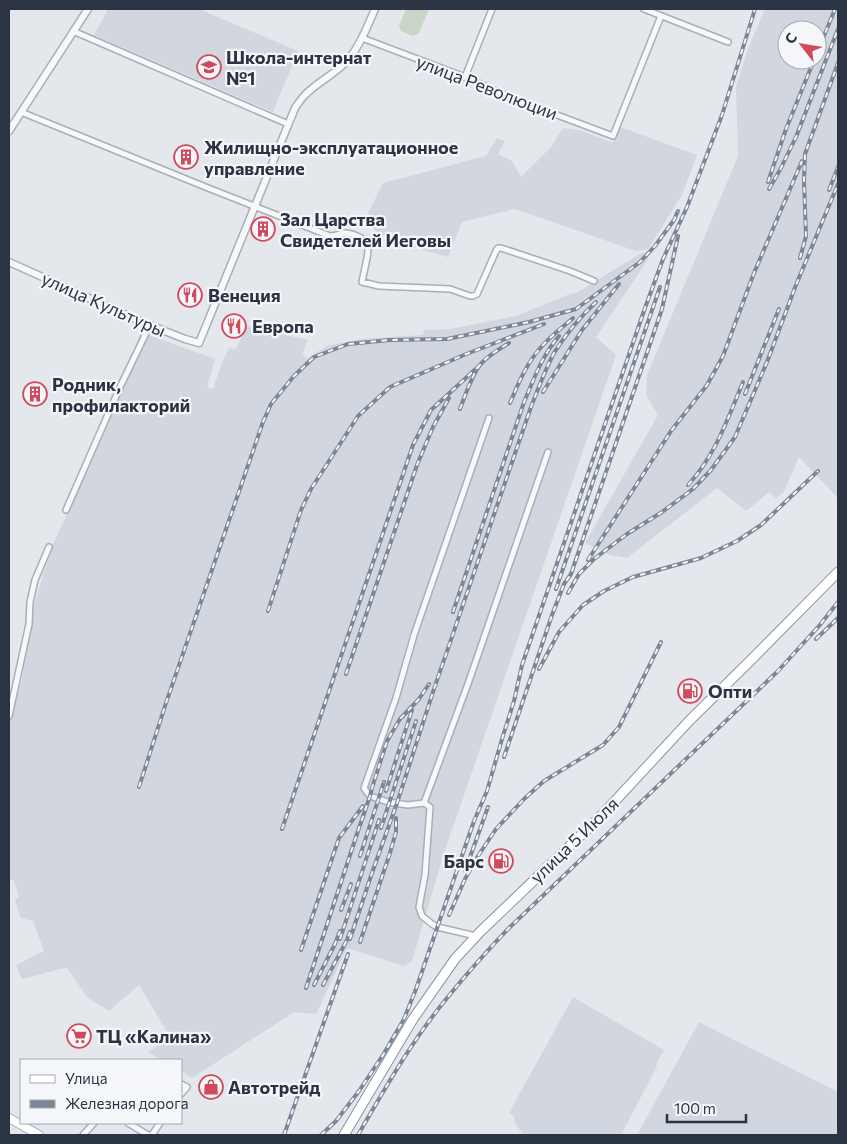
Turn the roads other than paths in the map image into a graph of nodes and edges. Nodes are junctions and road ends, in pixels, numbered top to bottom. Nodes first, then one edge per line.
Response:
1 (88, 9) edge
2 (374, 9) edge
3 (492, 9) edge
4 (644, 9) edge
5 (661, 16) junction
6 (73, 31) junction
7 (362, 38) junction
8 (728, 42) dead end
9 (466, 77) junction
10 (21, 112) junction
11 (288, 124) junction
12 (9, 131) edge
13 (254, 206) junction
14 (9, 262) edge
15 (594, 281) dead end
16 (150, 325) junction
17 (489, 418) dead end
18 (548, 452) dead end
19 (66, 510) dead end
20 (49, 547) dead end
21 (838, 572) edge
22 (9, 716) edge
23 (424, 803) junction
24 (476, 936) junction
25 (182, 1084) edge
26 (182, 1093) edge
27 (9, 1118) edge
28 (93, 1124) edge
29 (130, 1124) edge
30 (159, 1124) edge
31 (39, 1135) edge
32 (84, 1135) edge
33 (150, 1135) edge
34 (344, 1135) edge

1 - 6 street
2 - 7 street
3 - 9 street
4 - 5 street
5 - 8 street
5 - 9 street, улица Революции
6 - 10 street
6 - 11 street
7 - 9 street, улица Революции
7 - 11 street
10 - 12 street
10 - 13 street
11 - 13 street
13 - 15 street
13 - 16 street, улица Культуры
14 - 16 street, улица Культуры
16 - 19 street
17 - 23 street
18 - 23 street
20 - 22 street
21 - 24 highway, улица 5 Июля
23 - 24 street
24 - 34 highway, улица 5 Июля
25 - 26 street
27 - 31 main road
28 - 32 street
29 - 33 street
30 - 33 street

